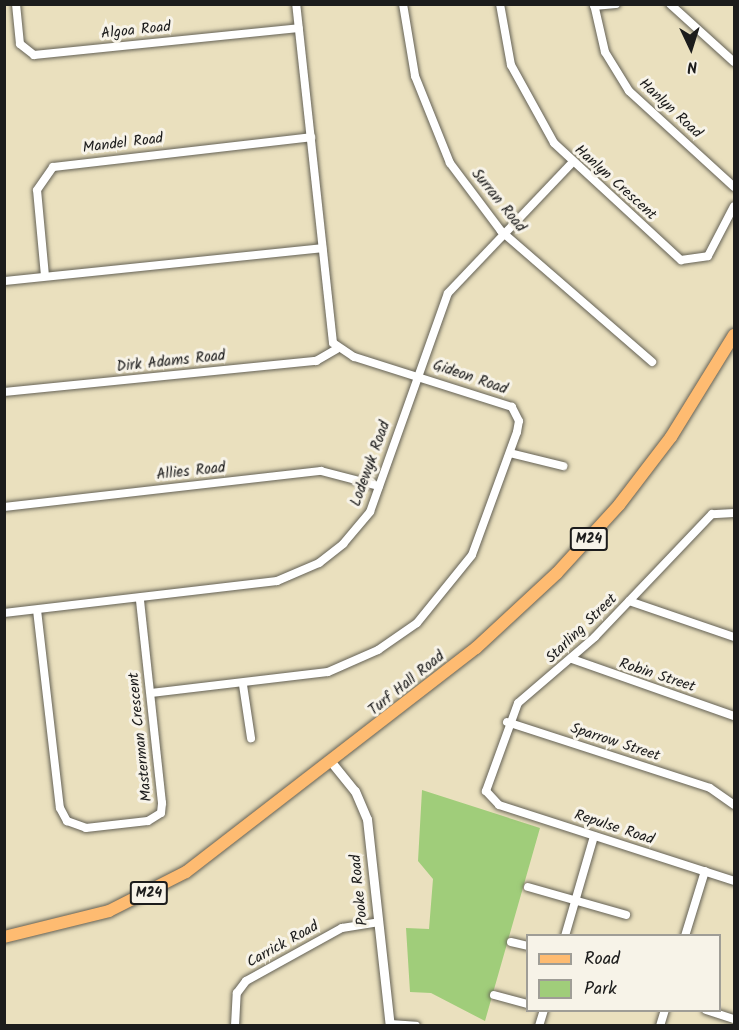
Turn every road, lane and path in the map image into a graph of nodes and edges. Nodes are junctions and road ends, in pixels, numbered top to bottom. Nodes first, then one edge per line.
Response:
1 (16, 4) edge
2 (296, 4) edge
3 (403, 4) edge
4 (500, 4) edge
5 (616, 4) edge
6 (670, 4) edge
7 (594, 5) edge
8 (299, 28) junction
9 (735, 62) edge
10 (311, 137) junction
11 (571, 164) junction
12 (735, 187) edge
13 (735, 206) edge
14 (501, 231) junction
15 (322, 248) junction
16 (45, 276) junction
17 (4, 281) edge
18 (735, 335) edge
19 (337, 349) junction
20 (652, 362) dead end
21 (417, 374) junction
22 (4, 392) edge
23 (510, 453) junction
24 (563, 466) dead end
25 (379, 486) junction
26 (4, 507) edge
27 (735, 513) edge
28 (140, 599) junction
29 (629, 601) junction
30 (37, 610) junction
31 (4, 613) edge
32 (735, 637) edge
33 (572, 659) junction
34 (243, 685) junction
35 (151, 693) junction
36 (735, 716) edge
37 (507, 722) junction
38 (251, 738) dead end
39 (332, 763) junction
40 (488, 797) joint
41 (735, 805) edge
42 (594, 836) junction
43 (705, 871) junction
44 (735, 881) edge
45 (528, 887) dead end
46 (575, 900) junction
47 (626, 915) dead end
48 (378, 922) junction
49 (566, 934) edge
50 (686, 934) edge
51 (4, 937) edge
52 (511, 942) dead end
53 (526, 946) edge
54 (494, 995) dead end
55 (526, 1003) edge
56 (710, 1012) edge
57 (735, 1019) edge
58 (390, 1025) edge
59 (235, 1026) edge
60 (416, 1026) edge

1 - 8 street, Algoa Road
2 - 8 street
3 - 14 street, Surran Road
4 - 11 street, Hanlyn Crescent
5 - 7 street
6 - 9 street
7 - 12 street, Hanlyn Road
8 - 10 street
10 - 15 street
10 - 16 street, Mandel Road
11 - 13 street, Hanlyn Crescent
11 - 14 street, Lodewyk Road
14 - 20 street, Surran Road
14 - 21 street, Lodewyk Road
15 - 16 street
15 - 19 street
16 - 17 street
18 - 39 main road, Turf Hall Road / M24
19 - 21 street, Gideon Road
19 - 22 street, Dirk Adams Road
21 - 23 street, Gideon Road
21 - 25 street, Lodewyk Road
23 - 24 street
23 - 34 street, Gideon Road
25 - 26 street, Allies Road
25 - 28 street, Lodewyk Road
27 - 29 street, Starling Street
28 - 30 street, Lodewyk Road
28 - 35 street, Masterman Crescent
29 - 32 street
29 - 33 street, Starling Street
30 - 31 street, Lodewyk Road
30 - 35 street, Masterman Crescent
33 - 36 street, Robin Street
33 - 37 street, Starling Street
34 - 35 street, Gideon Road
34 - 38 street
37 - 40 street, Starling Street
37 - 41 street, Sparrow Street
39 - 48 street, Pooke Road
39 - 51 main road, Turf Hall Road / M24
40 - 42 street, Repulse Road
42 - 43 street, Repulse Road
42 - 46 street
43 - 44 street, Repulse Road
43 - 50 street
45 - 46 street
46 - 47 street
46 - 49 street
48 - 58 street, Pooke Road
48 - 59 street, Carrick Road
52 - 53 street
54 - 55 street
56 - 57 street
58 - 60 street

